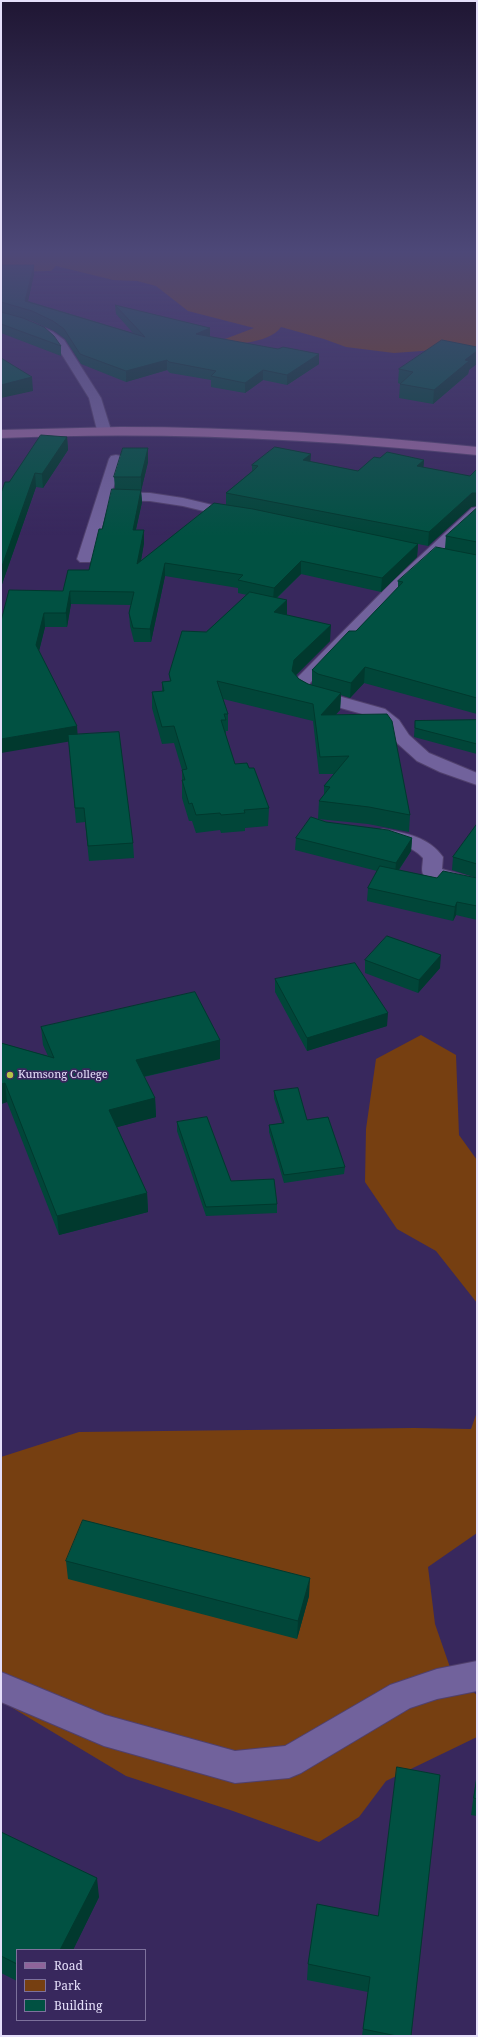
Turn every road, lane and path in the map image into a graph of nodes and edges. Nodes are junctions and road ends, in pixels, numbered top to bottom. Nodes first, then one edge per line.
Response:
1 (62, 346) edge
2 (104, 430) junction
3 (1, 434) edge
4 (477, 450) edge
5 (116, 459) dead end
6 (104, 496) junction
7 (477, 512) edge
8 (253, 516) edge
9 (86, 559) dead end
10 (477, 779) edge
11 (367, 832) edge
12 (477, 886) edge
13 (477, 1676) edge
14 (1, 1686) edge

1 - 2 street
2 - 3 main road
2 - 4 main road
5 - 6 street
6 - 8 street
6 - 9 street
7 - 10 street
11 - 12 street
13 - 14 street

